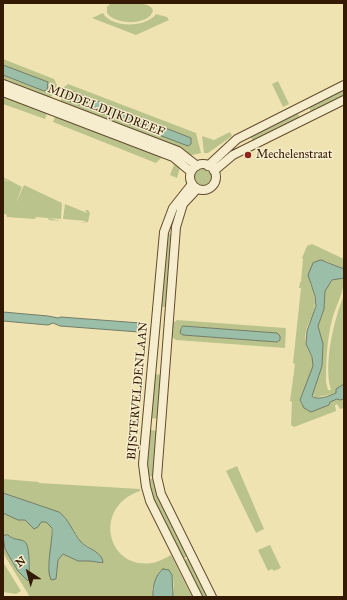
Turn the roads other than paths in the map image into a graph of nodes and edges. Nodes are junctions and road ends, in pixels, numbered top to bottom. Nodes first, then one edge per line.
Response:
1 (3, 84) edge
2 (344, 85) edge
3 (3, 92) edge
4 (344, 100) edge
5 (197, 166) junction
6 (211, 168) junction
7 (191, 172) junction
8 (194, 186) junction
9 (198, 597) edge
10 (212, 597) edge

1 - 5 street, MIDDELDIJKDREEF
2 - 6 street
3 - 7 street, MIDDELDIJKDREEF
4 - 6 street
5 - 6 street
5 - 7 street
6 - 8 street
7 - 8 street
8 - 9 street, BIJSTERVELDENLAAN
8 - 10 street, BIJSTERVELDENLAAN

